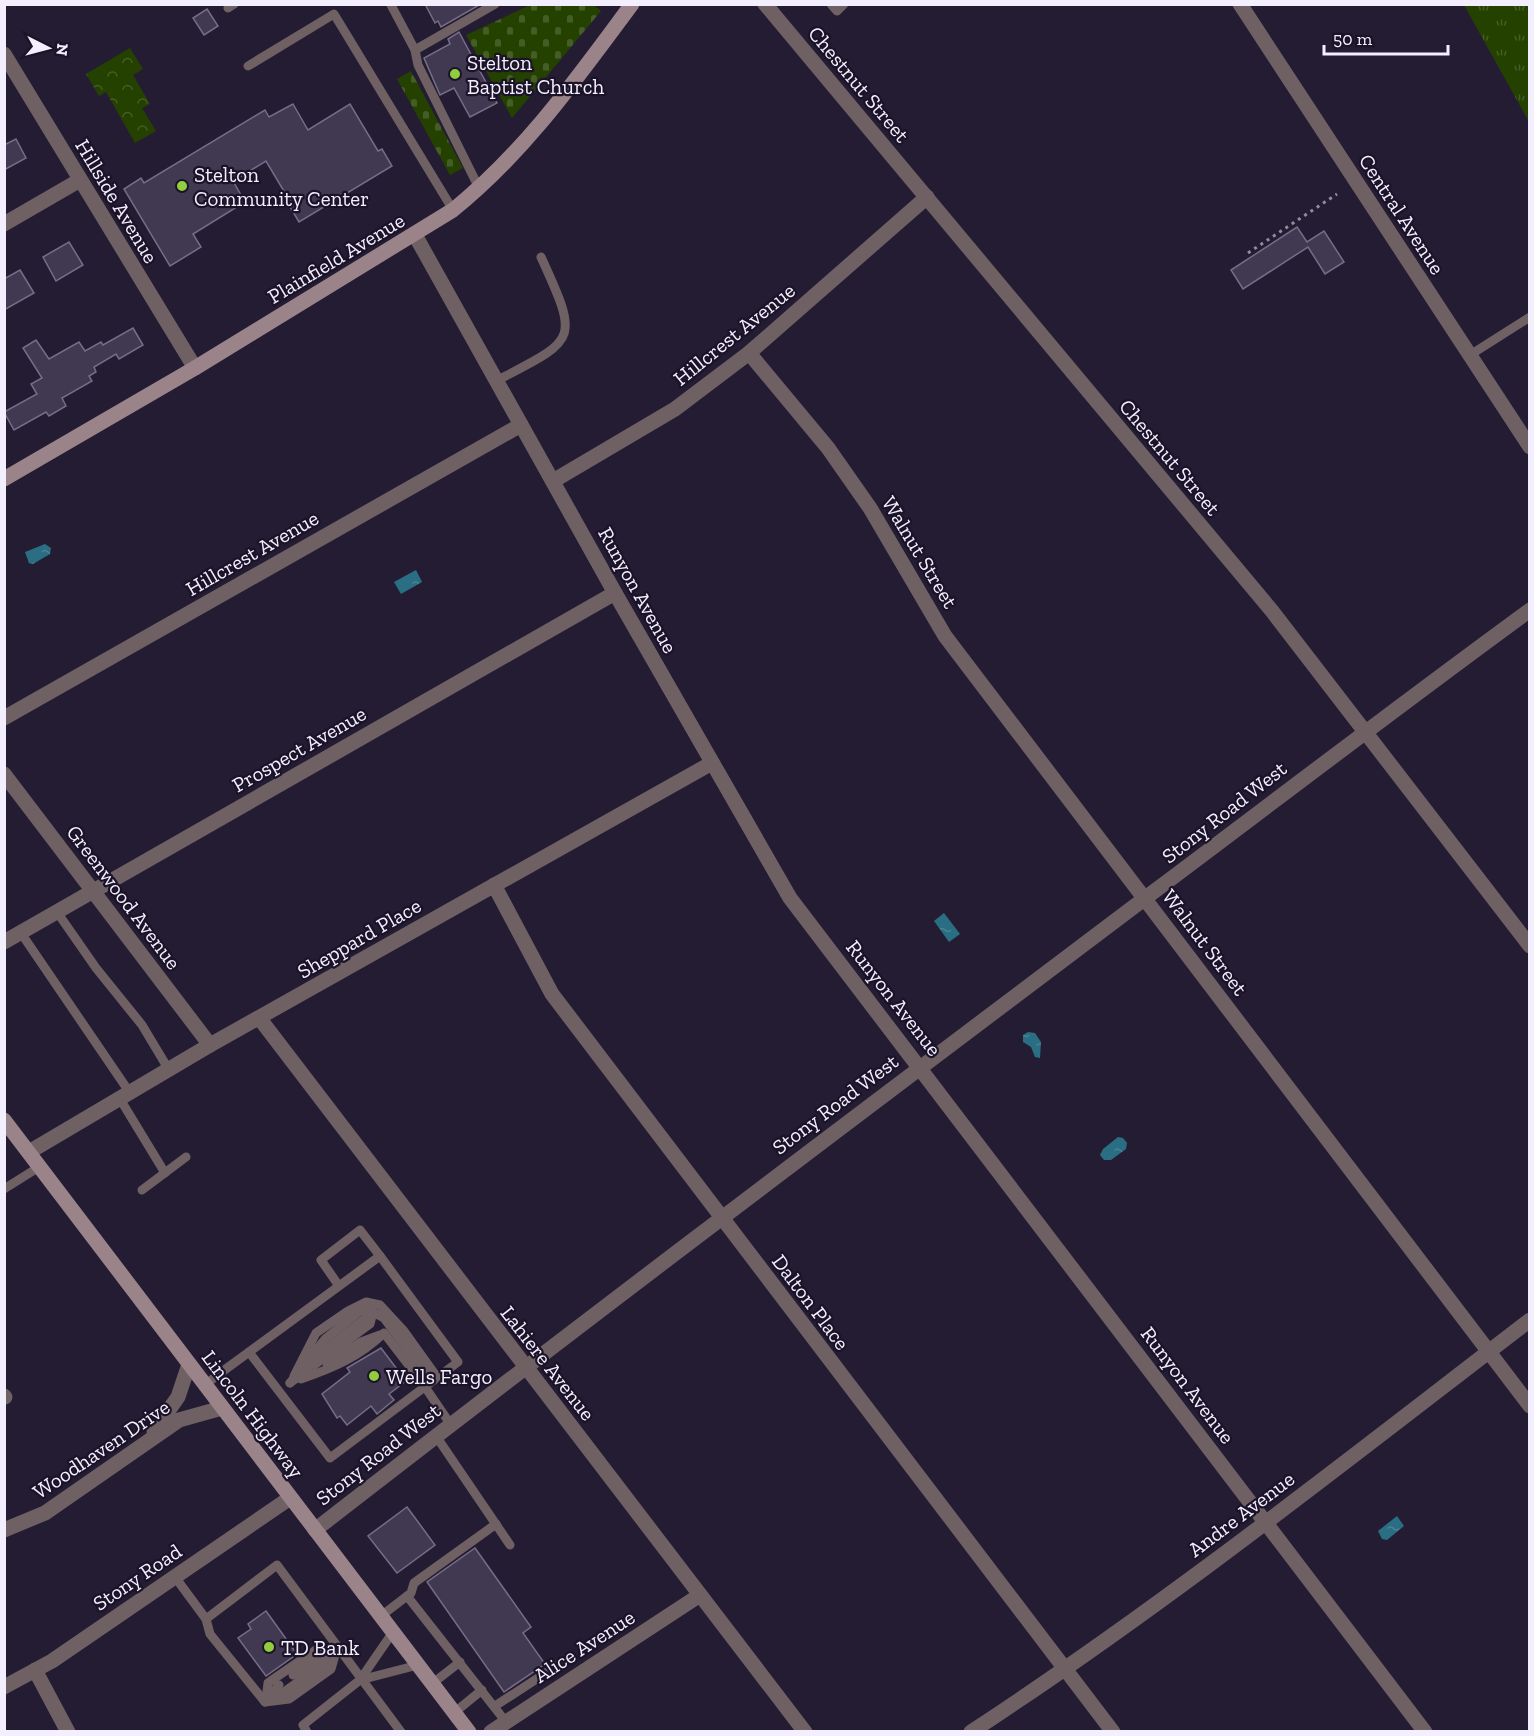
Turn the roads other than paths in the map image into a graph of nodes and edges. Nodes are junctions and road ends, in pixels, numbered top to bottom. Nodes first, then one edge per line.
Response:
1 (495, 4) edge
2 (632, 4) edge
3 (765, 4) edge
4 (831, 4) edge
5 (844, 4) edge
6 (1240, 4) edge
7 (391, 5) edge
8 (415, 50) junction
9 (4, 54) edge
10 (248, 66) dead end
11 (80, 180) junction
12 (479, 188) junction
13 (927, 197) junction
14 (453, 210) junction
15 (4, 224) edge
16 (415, 235) junction
17 (541, 257) dead end
18 (1530, 317) edge
19 (749, 353) junction
20 (1470, 355) junction
21 (195, 368) junction
22 (496, 381) junction
23 (521, 425) junction
24 (1530, 447) edge
25 (4, 479) edge
26 (553, 481) junction
27 (615, 593) junction
28 (1530, 610) edge
29 (4, 718) edge
30 (1365, 730) junction
31 (712, 763) junction
32 (4, 774) edge
33 (494, 885) junction
34 (94, 891) junction
35 (1145, 898) junction
36 (57, 912) junction
37 (21, 933) junction
38 (4, 942) edge
39 (1530, 946) edge
40 (260, 1019) junction
41 (210, 1045) junction
42 (920, 1066) junction
43 (169, 1070) junction
44 (125, 1096) junction
45 (4, 1120) edge
46 (29, 1152) junction
47 (186, 1157) dead end
48 (39, 1167) junction
49 (165, 1173) junction
50 (4, 1189) edge
51 (142, 1190) dead end
52 (720, 1218) junction
53 (380, 1256) junction
54 (339, 1286) junction
55 (1530, 1320) edge
56 (249, 1352) junction
57 (1488, 1352) junction
58 (189, 1364) junction
59 (524, 1366) junction
60 (423, 1370) junction
61 (437, 1377) junction
62 (290, 1383) junction
63 (205, 1385) junction
64 (425, 1387) junction
65 (279, 1392) junction
66 (1530, 1406) edge
67 (222, 1408) junction
68 (451, 1425) junction
69 (436, 1436) junction
70 (147, 1440) junction
71 (290, 1498) junction
72 (1267, 1523) junction
73 (496, 1524) junction
74 (4, 1530) edge
75 (315, 1530) junction
76 (510, 1545) dead end
77 (175, 1577) junction
78 (700, 1595) junction
79 (407, 1596) junction
80 (381, 1616) junction
81 (206, 1619) junction
82 (393, 1632) junction
83 (337, 1648) junction
84 (460, 1662) junction
85 (418, 1665) junction
86 (558, 1665) dead end
87 (35, 1670) junction
88 (1066, 1670) junction
89 (293, 1675) dead end
90 (360, 1680) junction
91 (433, 1683) junction
92 (279, 1685) dead end
93 (4, 1687) edge
94 (482, 1690) junction
95 (265, 1702) junction
96 (495, 1706) junction
97 (454, 1712) junction
98 (506, 1722) junction
99 (68, 1731) edge
100 (307, 1731) edge
101 (401, 1731) edge
102 (469, 1731) edge
103 (491, 1731) edge
104 (805, 1731) edge
105 (971, 1731) edge
106 (1113, 1731) edge
107 (1425, 1731) edge

1 - 8 lane
2 - 12 main road, Plainfield Avenue
3 - 13 street, Chestnut Street
4 - 5 lane
6 - 20 street, Central Avenue
7 - 8 lane
8 - 12 lane
9 - 11 street, Hillside Avenue
10 - 14 lane
11 - 15 street
11 - 21 street, Hillside Avenue
12 - 14 main road, Plainfield Avenue
13 - 19 street, Hillcrest Avenue
13 - 30 street, Chestnut Street
14 - 16 main road, Plainfield Avenue
16 - 21 main road, Plainfield Avenue
16 - 22 street, Runyon Avenue
17 - 22 lane
18 - 20 lane
19 - 26 street, Hillcrest Avenue
19 - 35 street, Walnut Street
20 - 24 street, Central Avenue
21 - 25 main road, Plainfield Avenue
22 - 23 street, Runyon Avenue
23 - 26 street, Runyon Avenue
23 - 29 street, Hillcrest Avenue
26 - 27 street, Runyon Avenue
27 - 31 street, Runyon Avenue
27 - 34 street, Prospect Avenue
28 - 30 street, Stony Road West
30 - 35 street, Stony Road West
30 - 39 street, Chestnut Street
31 - 33 street, Sheppard Place
31 - 42 street, Runyon Avenue
32 - 34 street, Greenwood Avenue
33 - 40 street, Sheppard Place
33 - 52 street, Dalton Place
34 - 36 street, Prospect Avenue
34 - 41 street, Greenwood Avenue
35 - 42 street, Stony Road West
35 - 57 street, Walnut Street
36 - 37 street, Prospect Avenue
36 - 43 lane
37 - 38 street, Prospect Avenue
37 - 44 lane
40 - 41 street, Sheppard Place
40 - 59 street, Lahiere Avenue
41 - 43 street, Sheppard Place
42 - 52 street, Stony Road West
42 - 72 street, Runyon Avenue
43 - 44 street, Sheppard Place
44 - 46 street, Sheppard Place
44 - 49 lane
45 - 46 main road, Lincoln Highway
46 - 48 main road, Lincoln Highway
47 - 49 lane
48 - 50 lane
48 - 58 main road, Lincoln Highway
49 - 51 lane
52 - 59 street, Stony Road West
52 - 88 street, Dalton Place
53 - 54 lane
53 - 54 lane
53 - 61 lane
54 - 56 lane
55 - 57 street, Andre Avenue
56 - 63 lane
56 - 65 lane
57 - 66 street, Walnut Street
57 - 72 street, Andre Avenue
58 - 63 main road, Lincoln Highway
58 - 70 street
59 - 68 street, Stony Road West
59 - 78 street, Lahiere Avenue
60 - 62 lane
60 - 62 lane
60 - 64 lane
61 - 62 lane
61 - 64 lane
62 - 65 lane
63 - 67 main road, Lincoln Highway
64 - 65 lane
64 - 68 lane
67 - 70 street, Woodhaven Drive
67 - 71 main road, Lincoln Highway
68 - 69 street, Stony Road West
69 - 73 lane
69 - 75 street, Stony Road West
70 - 74 street, Woodhaven Drive
71 - 75 main road, Lincoln Highway
71 - 77 street, Stony Road
72 - 88 street, Andre Avenue
72 - 107 street, Runyon Avenue
73 - 76 lane
73 - 79 lane
75 - 80 main road, Lincoln Highway
77 - 81 lane
77 - 87 street, Stony Road
78 - 98 street, Alice Avenue
78 - 104 street, Lahiere Avenue
79 - 80 lane
79 - 84 lane
80 - 82 main road, Lincoln Highway
81 - 83 lane
81 - 95 lane
82 - 85 main road, Lincoln Highway
82 - 90 lane
83 - 89 lane
83 - 90 lane
83 - 95 lane
83 - 95 lane
84 - 91 lane
84 - 94 lane
85 - 90 lane
85 - 91 main road, Lincoln Highway
86 - 96 lane
87 - 93 street, Stony Road
87 - 99 street
88 - 105 street, Andre Avenue
88 - 106 street, Dalton Place
90 - 100 lane
90 - 101 lane
91 - 97 main road, Lincoln Highway
92 - 95 lane
94 - 96 lane
94 - 97 lane
96 - 98 lane
97 - 102 main road, Lincoln Highway
98 - 103 street, Alice Avenue

